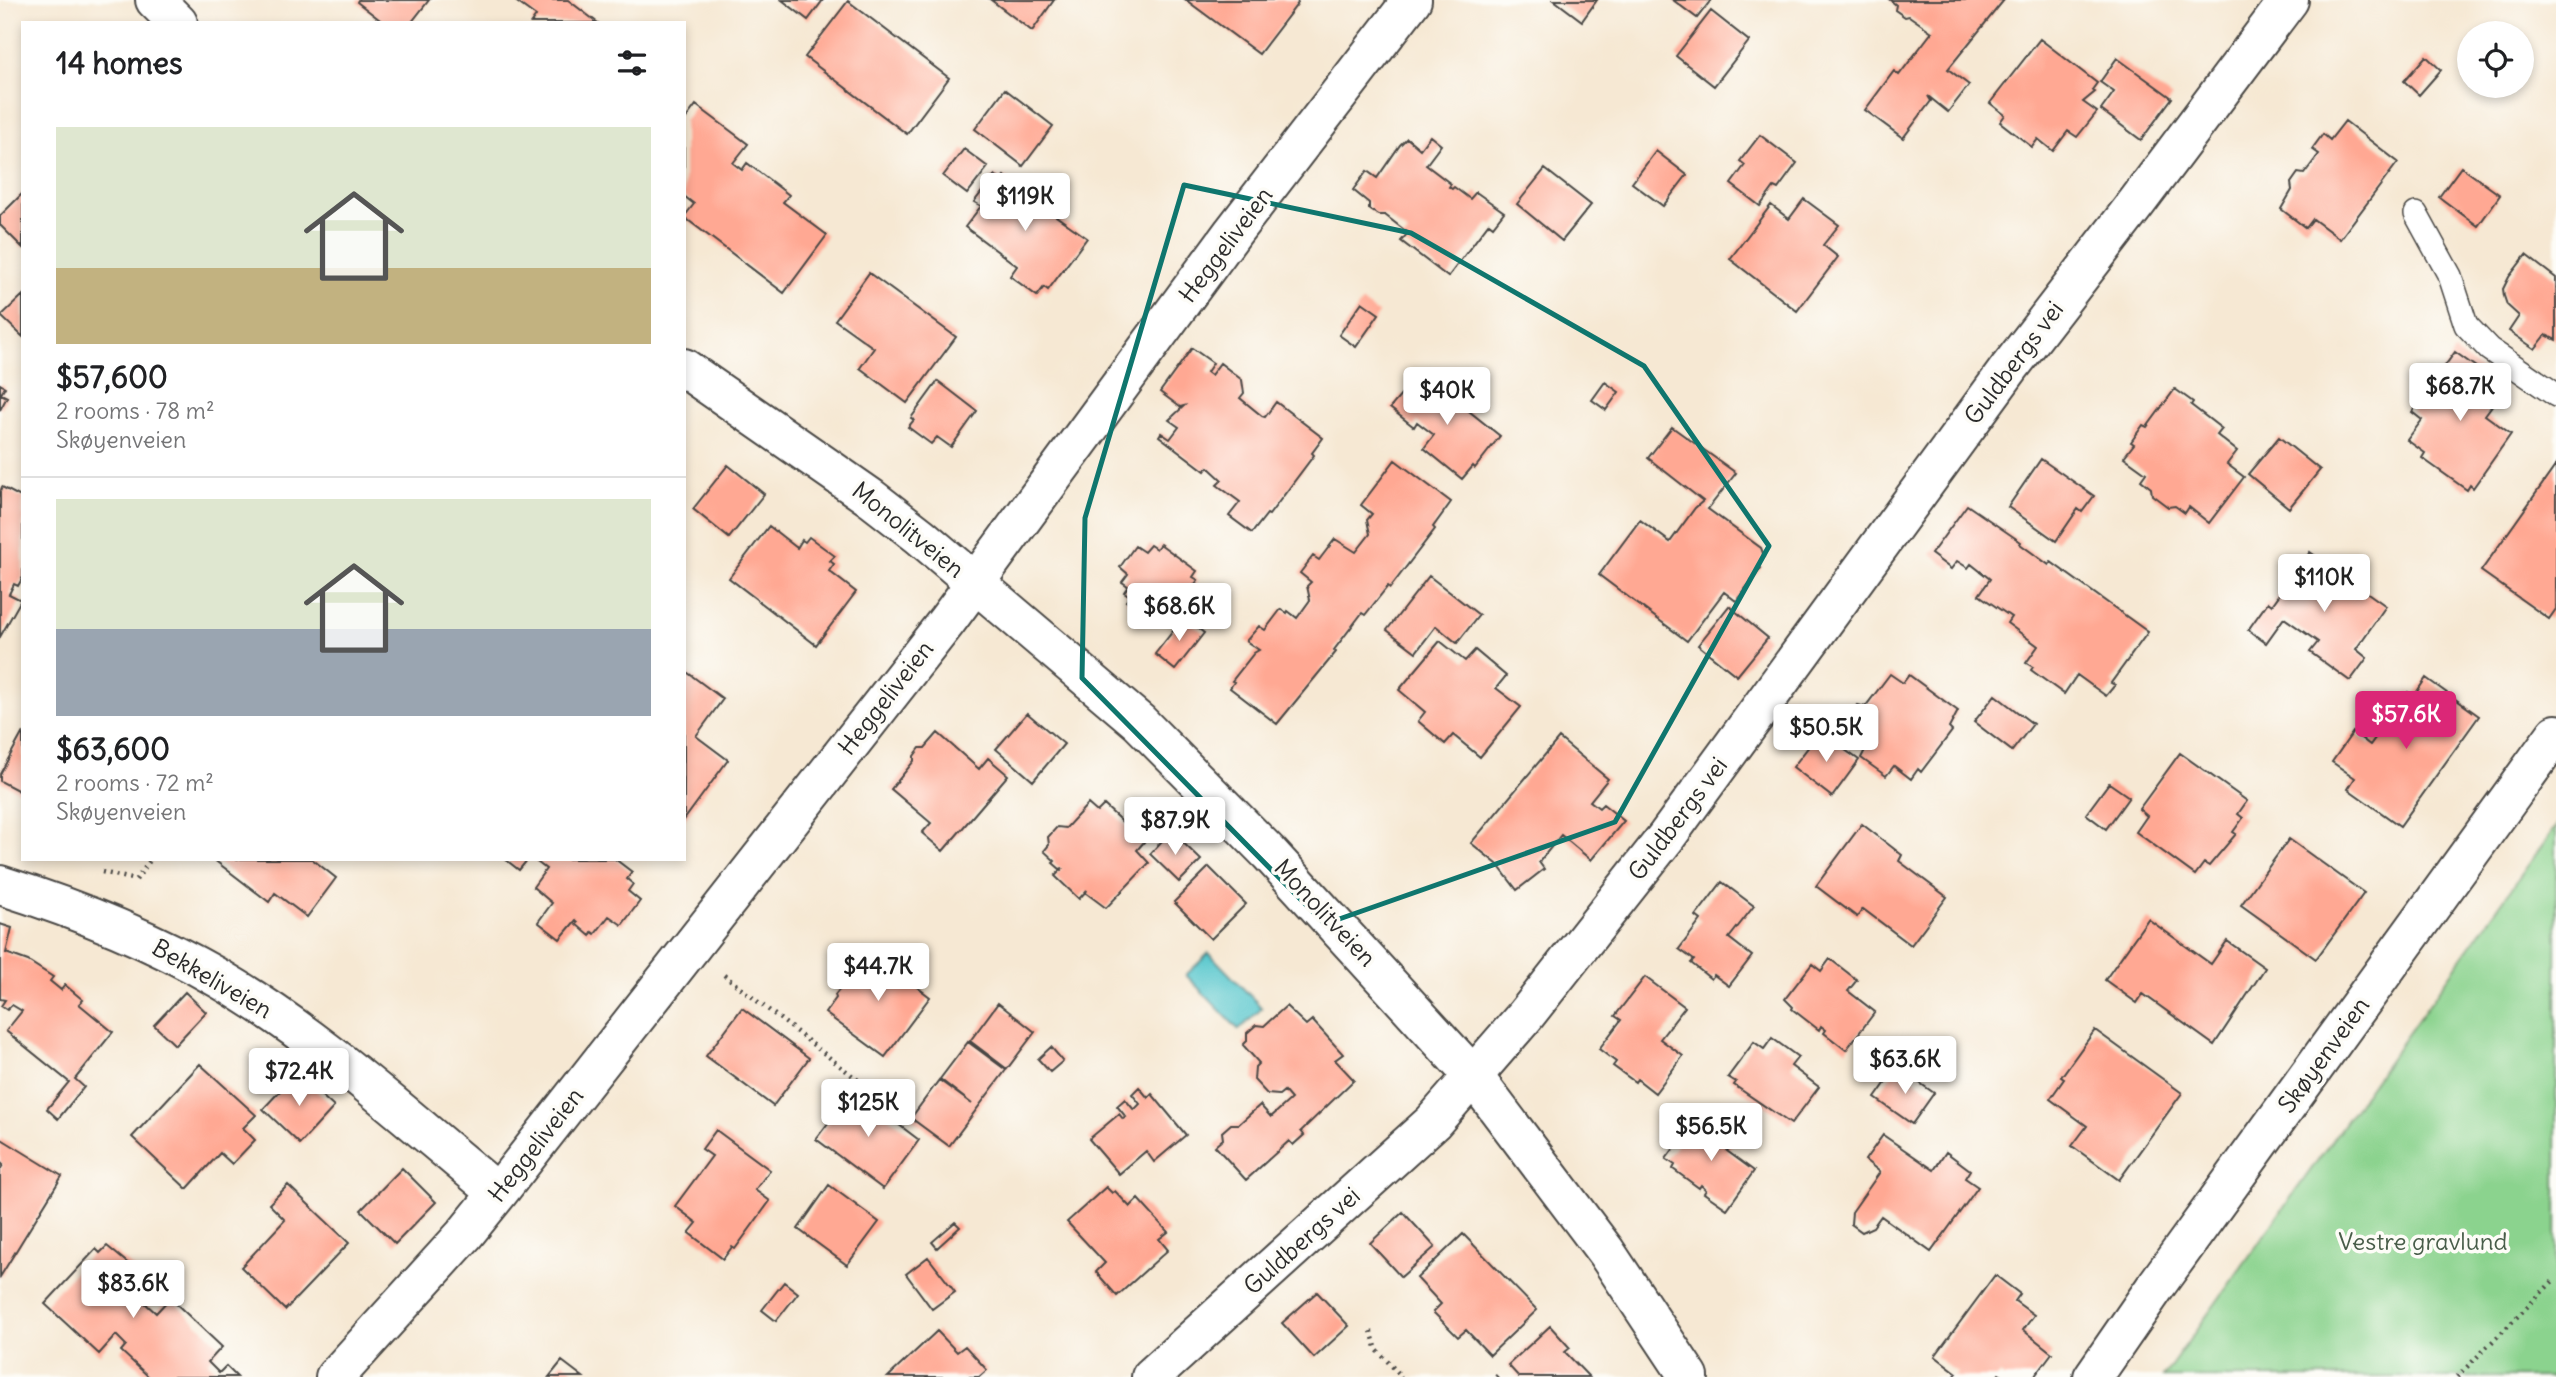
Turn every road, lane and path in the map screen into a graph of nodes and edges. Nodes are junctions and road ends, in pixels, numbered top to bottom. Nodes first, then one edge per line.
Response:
1 (155, 0) edge
2 (1412, 0) edge
3 (2289, 0) edge
4 (175, 21) edge
5 (2416, 214) dead end
6 (686, 369) edge
7 (2556, 395) edge
8 (975, 584) junction
9 (2556, 734) edge
10 (150, 861) edge
11 (97, 871) dead end
12 (0, 886) edge
13 (690, 949) junction
14 (1474, 1077) junction
15 (892, 1093) dead end
16 (498, 1193) junction
17 (2556, 1278) edge
18 (1371, 1331) dead end
19 (335, 1377) edge
20 (1151, 1377) edge
21 (1402, 1377) edge
22 (1689, 1377) edge
23 (2093, 1377) edge
24 (2457, 1377) edge

1 - 4 street
2 - 8 street, Heggeliveien
3 - 14 street, Guldbergs vei
5 - 7 lane
6 - 8 street, Monolitveien
8 - 13 street, Heggeliveien
8 - 14 street, Monolitveien
9 - 23 street, Skøyenveien
10 - 11 path
12 - 16 street, Bekkeliveien
13 - 15 path
13 - 16 street, Heggeliveien
14 - 20 street, Guldbergs vei
14 - 22 street, Monolitveien
16 - 19 street, Heggeliveien
17 - 24 path
18 - 21 path

